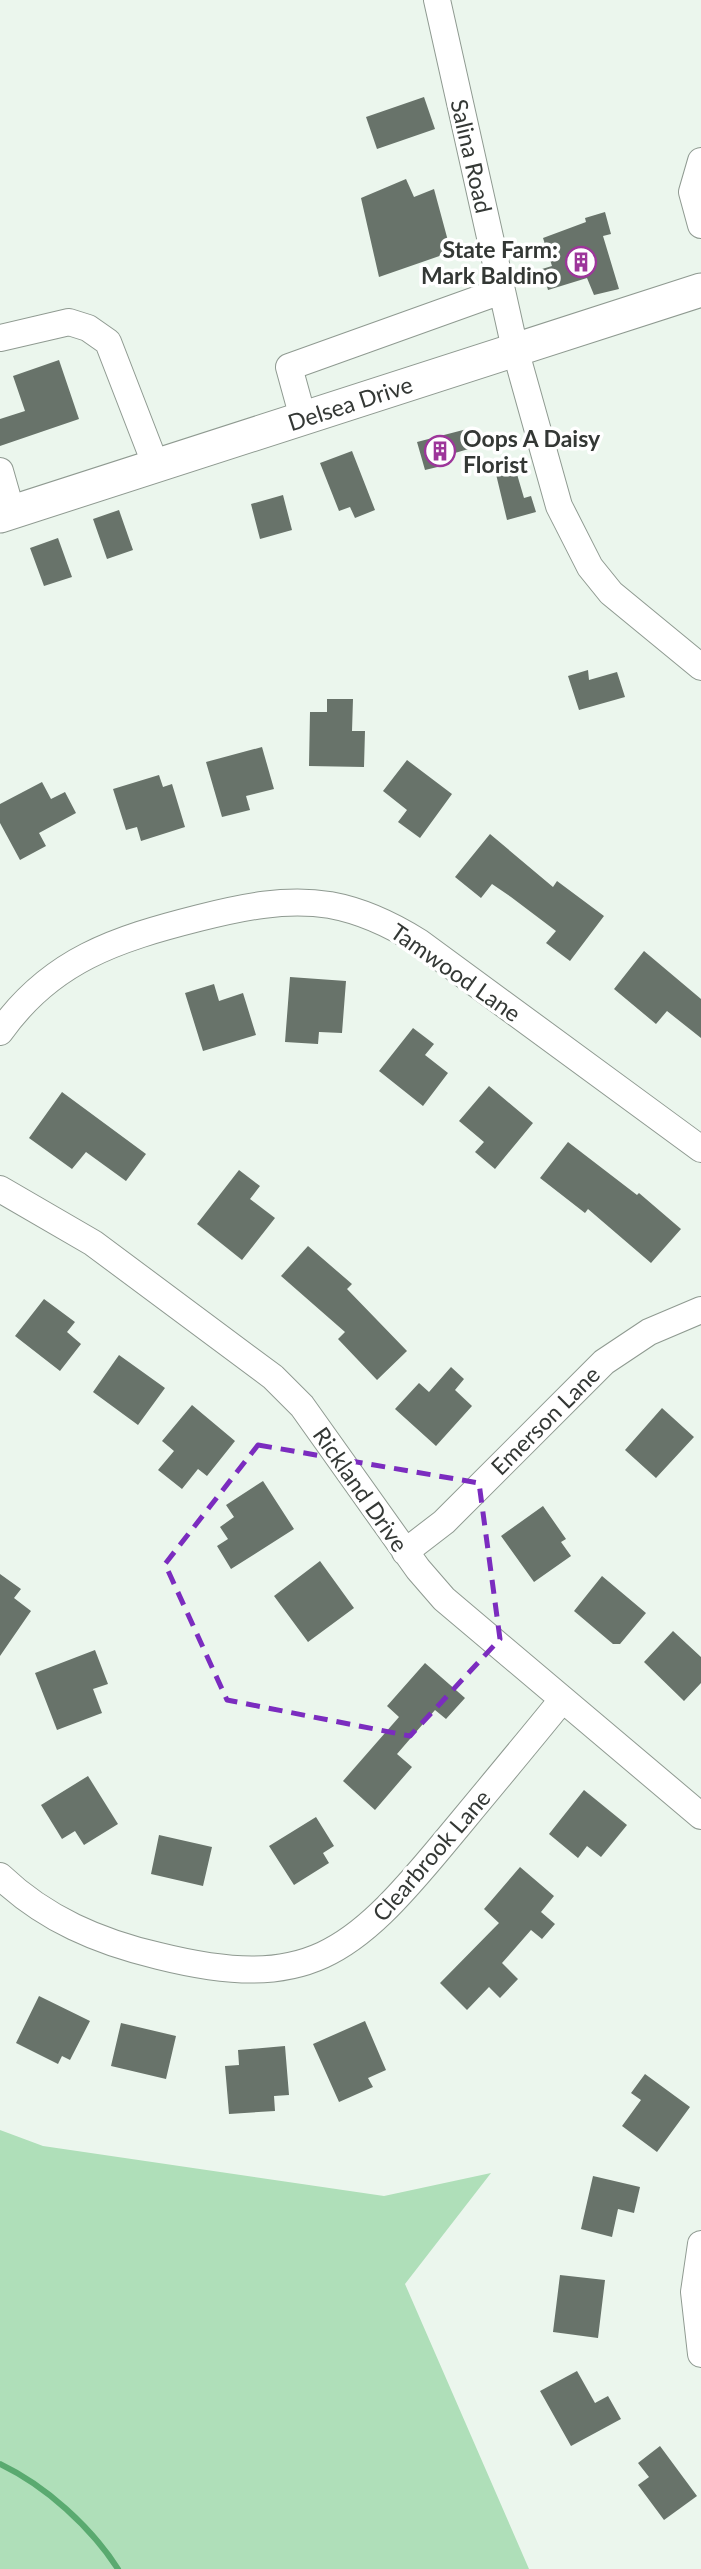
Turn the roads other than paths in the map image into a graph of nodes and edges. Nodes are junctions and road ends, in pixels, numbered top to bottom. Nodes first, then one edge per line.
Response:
1 (437, 0) edge
2 (701, 161) edge
3 (701, 225) edge
4 (501, 290) junction
5 (700, 292) edge
6 (0, 338) edge
7 (514, 349) junction
8 (303, 418) junction
9 (156, 466) junction
10 (0, 471) edge
11 (6, 514) edge
12 (701, 667) edge
13 (0, 1032) edge
14 (701, 1149) edge
15 (0, 1189) edge
16 (701, 1310) edge
17 (405, 1552) junction
18 (562, 1700) junction
19 (701, 1816) edge
20 (0, 1876) edge
21 (701, 2244) edge
22 (701, 2354) edge

1 - 4 street, Salina Road
2 - 3 street
4 - 7 street, Salina Road
4 - 8 street
5 - 7 main road, Delsea Drive
6 - 9 street
7 - 8 main road, Delsea Drive
7 - 12 street, Salina Road
8 - 9 main road, Delsea Drive
9 - 11 main road, Delsea Drive
10 - 11 street
13 - 14 street, Tamwood Lane
15 - 17 street, Rickland Drive
16 - 17 street, Emerson Lane
17 - 18 street, Rickland Drive
18 - 19 street, Rickland Drive
18 - 20 street, Clearbrook Lane
21 - 22 street

